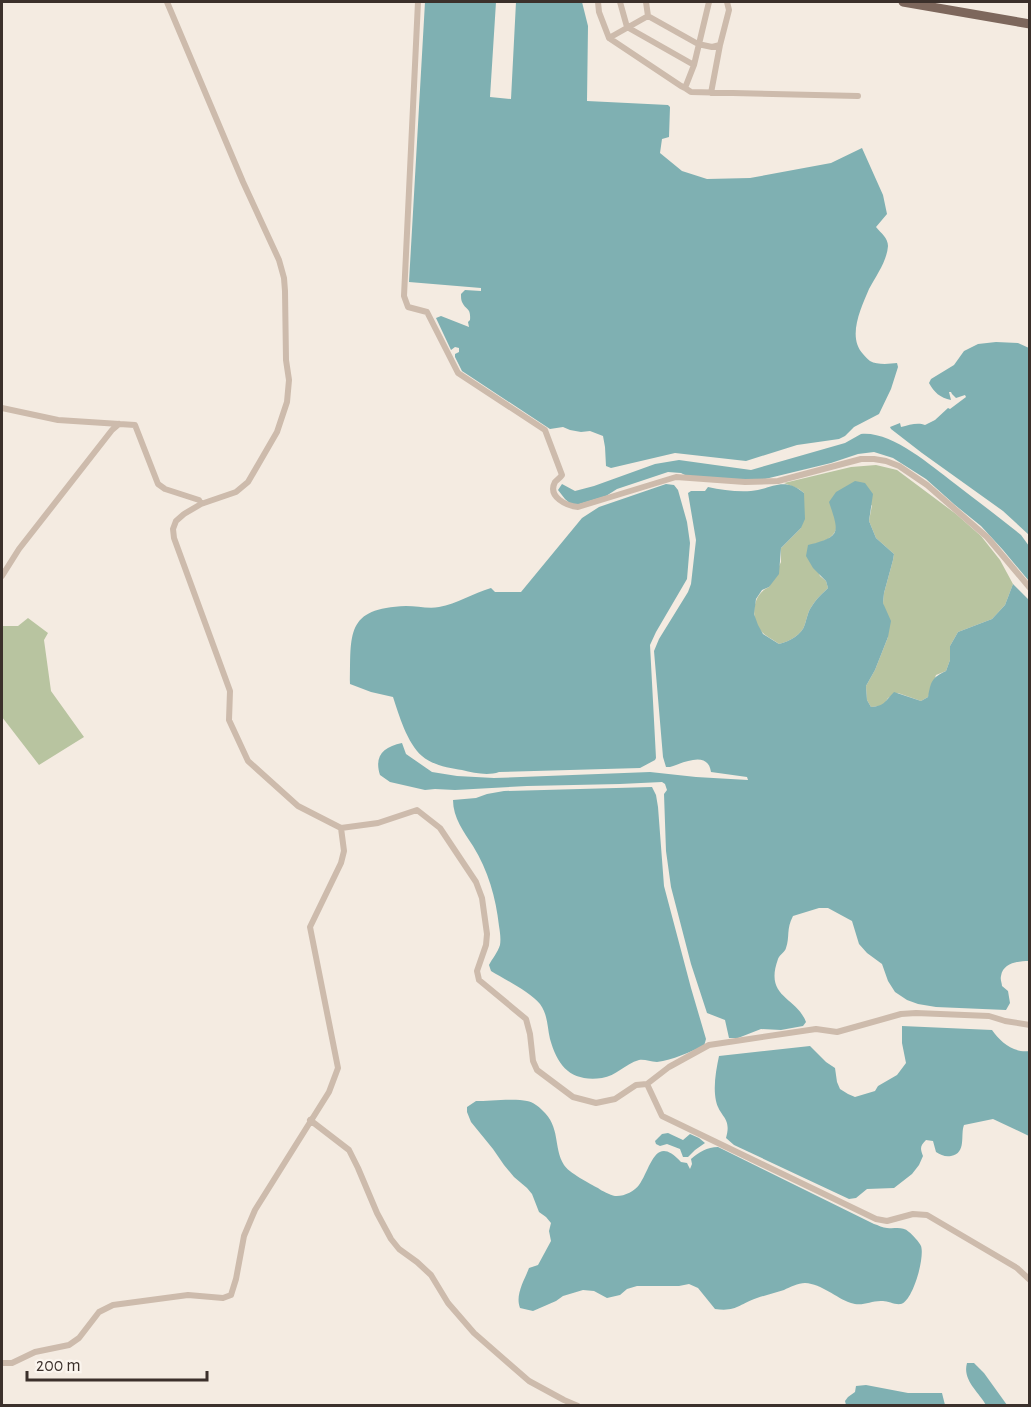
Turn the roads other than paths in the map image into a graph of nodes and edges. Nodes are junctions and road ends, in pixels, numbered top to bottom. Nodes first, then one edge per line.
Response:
1 (167, 2) edge
2 (418, 2) edge
3 (598, 2) edge
4 (620, 2) edge
5 (646, 2) edge
6 (709, 2) edge
7 (727, 2) edge
8 (903, 2) edge
9 (648, 16) junction
10 (1029, 24) edge
11 (627, 27) junction
12 (609, 38) junction
13 (698, 44) junction
14 (720, 45) junction
15 (694, 65) junction
16 (685, 88) junction
17 (711, 93) junction
18 (858, 96) dead end
19 (2, 408) edge
20 (119, 424) junction
21 (201, 504) junction
22 (2, 576) edge
23 (1029, 588) edge
24 (341, 828) junction
25 (1029, 1025) edge
26 (647, 1084) junction
27 (310, 1120) junction
28 (1029, 1280) edge
29 (2, 1363) edge
30 (578, 1406) edge

1 - 21 street
2 - 23 street
3 - 12 street
4 - 11 street
5 - 9 street
6 - 13 street
7 - 14 street
8 - 10 main road
9 - 11 street
9 - 13 street
11 - 12 street
11 - 15 street
12 - 16 street
13 - 14 street
13 - 15 street
14 - 17 street
15 - 16 street
16 - 17 street
17 - 18 street
19 - 20 street
20 - 21 street
20 - 22 street
21 - 24 street
24 - 26 street
24 - 27 street
25 - 26 street
26 - 28 street
27 - 29 street
27 - 30 street

